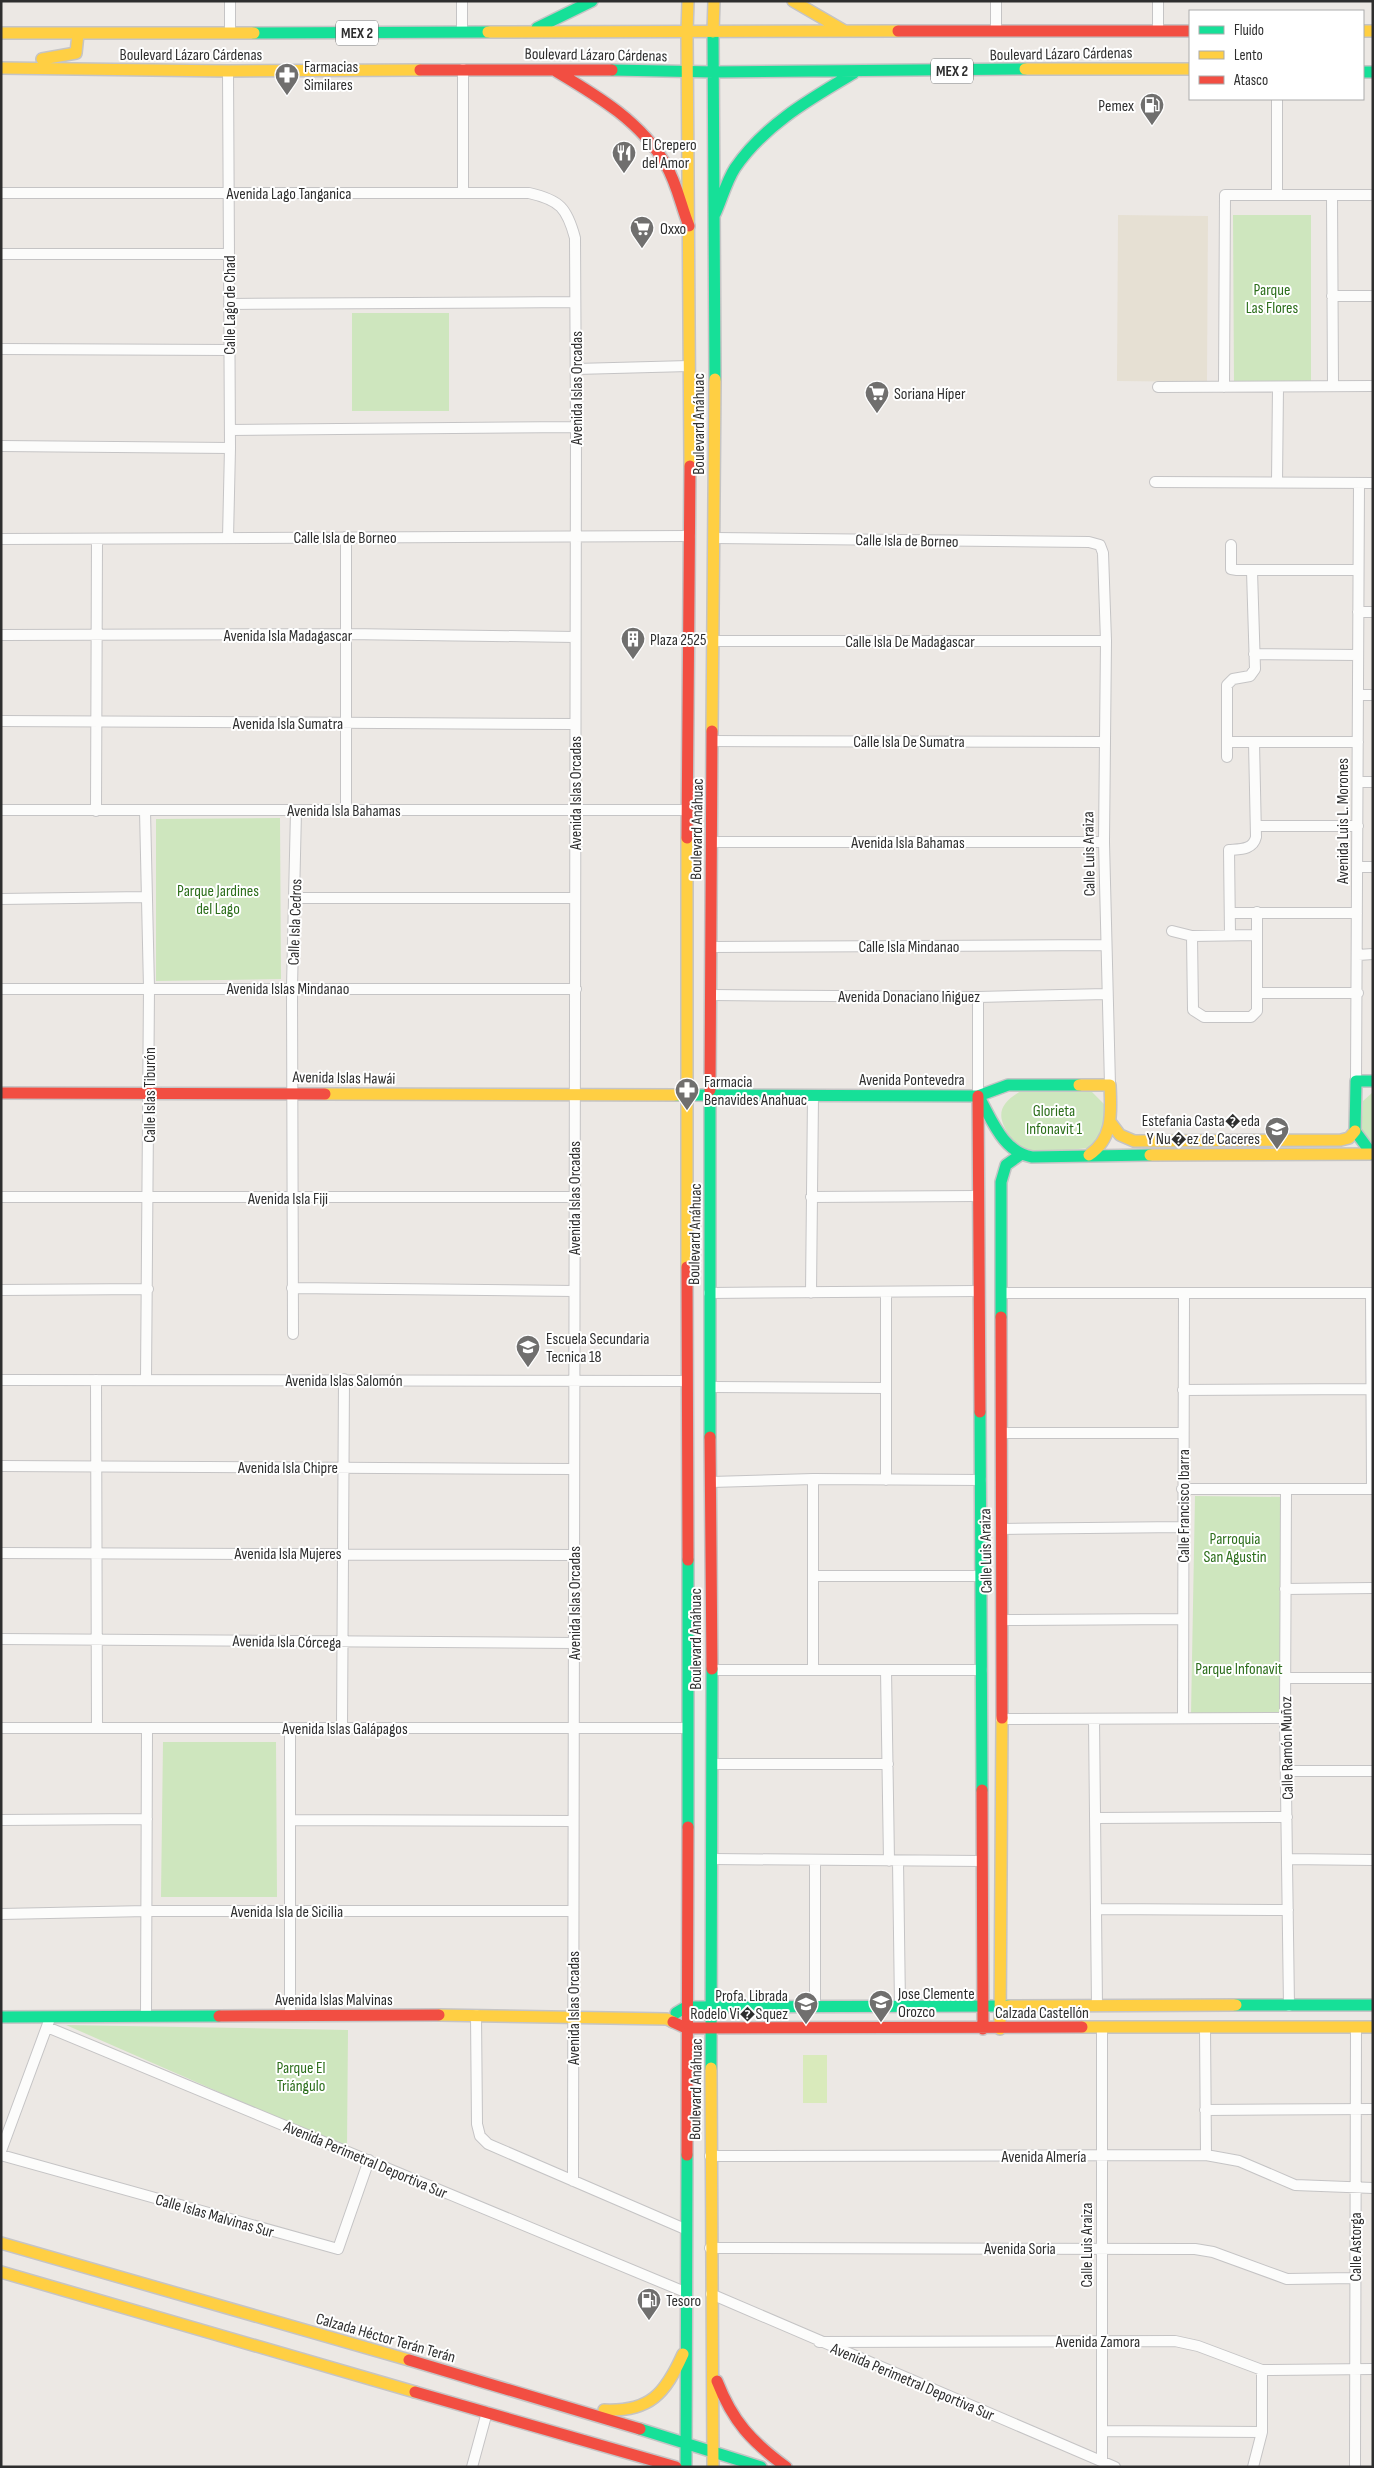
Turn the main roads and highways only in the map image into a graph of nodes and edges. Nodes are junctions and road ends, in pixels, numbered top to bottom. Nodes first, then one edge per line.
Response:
1 (592, 1) edge
2 (688, 1) edge
3 (714, 1) edge
4 (793, 1) edge
5 (531, 31) junction
6 (1189, 31) edge
7 (687, 32) junction
8 (714, 32) junction
9 (846, 32) junction
10 (1, 33) edge
11 (78, 34) junction
12 (1, 63) edge
13 (1, 68) edge
14 (553, 69) junction
15 (1189, 69) edge
16 (688, 72) junction
17 (714, 72) junction
18 (856, 72) junction
19 (715, 214) junction
20 (689, 226) junction
21 (1373, 1080) edge
22 (1110, 1085) joint
23 (1, 1093) edge
24 (687, 1096) junction
25 (712, 1096) junction
26 (978, 1096) junction
27 (1111, 1123) junction
28 (1355, 1131) junction
29 (1372, 1154) edge
30 (1020, 1155) junction
31 (1089, 1155) junction
32 (979, 1345) junction
33 (1001, 1345) junction
34 (982, 1813) junction
35 (1000, 1813) junction
36 (1373, 2005) edge
37 (983, 2006) junction
38 (686, 2007) junction
39 (713, 2007) junction
40 (1000, 2007) junction
41 (1, 2017) edge
42 (667, 2018) junction
43 (686, 2028) junction
44 (712, 2028) junction
45 (1373, 2028) edge
46 (983, 2029) junction
47 (1000, 2029) junction
48 (2, 2243) edge
49 (1, 2272) edge
50 (685, 2349) junction
51 (712, 2368) junction
52 (572, 2408) junction
53 (686, 2442) junction
54 (595, 2443) junction
55 (713, 2450) junction
56 (636, 2467) edge
57 (676, 2467) edge
58 (686, 2467) edge
59 (713, 2467) edge
60 (761, 2467) edge
61 (786, 2467) edge

1 - 5 main road
2 - 7 main road, Boulevard Anáhuac
3 - 8 main road, Boulevard Anáhuac
4 - 9 main road
5 - 7 main road, Boulevard Lázaro Cárdenas / MEX 2
5 - 11 main road, Boulevard Lázaro Cárdenas / MEX 2
6 - 9 main road, Boulevard Lázaro Cárdenas / MEX 2
7 - 8 main road, Boulevard Lázaro Cárdenas / MEX 2
7 - 16 main road, Boulevard Anáhuac
8 - 9 main road, Boulevard Lázaro Cárdenas / MEX 2
8 - 17 main road, Boulevard Anáhuac
10 - 11 main road, Boulevard Lázaro Cárdenas / MEX 2
11 - 12 main road
13 - 14 main road, Boulevard Lázaro Cárdenas / MEX 2
14 - 16 main road, Boulevard Lázaro Cárdenas / MEX 2
14 - 20 main road
15 - 18 main road, Boulevard Lázaro Cárdenas / MEX 2
16 - 17 main road, Boulevard Lázaro Cárdenas / MEX 2
16 - 20 main road, Boulevard Anáhuac
17 - 18 main road, Boulevard Lázaro Cárdenas / MEX 2
17 - 19 main road, Boulevard Anáhuac
18 - 19 main road
19 - 25 main road, Boulevard Anáhuac
20 - 24 main road, Boulevard Anáhuac
21 - 28 main road, Avenida Luis L. Morones
22 - 26 main road, Avenida Pontevedra
22 - 27 main road, Calle Luis Araiza
23 - 24 main road, Avenida Islas Hawái
24 - 25 main road, Avenida Pontevedra
24 - 38 main road, Boulevard Anáhuac
25 - 26 main road, Avenida Pontevedra
25 - 39 main road, Boulevard Anáhuac
26 - 30 main road
26 - 32 main road, Calle Luis Araiza
27 - 28 main road
27 - 31 main road, Calle Luis Araiza
28 - 29 main road
29 - 31 main road
30 - 31 main road
30 - 33 main road, Calle Luis Araiza
32 - 33 main road
32 - 34 main road, Calle Luis Araiza
33 - 35 main road, Calle Luis Araiza
34 - 35 main road
34 - 37 main road, Calle Luis Araiza
35 - 40 main road, Calle Luis Araiza
36 - 40 main road, Calzada Castellón
37 - 39 main road, Calzada Castellón
37 - 40 main road, Calzada Castellón
37 - 46 main road, Calle Luis Araiza
38 - 39 main road, Calzada Castellón
38 - 42 main road
38 - 43 main road, Boulevard Anáhuac
39 - 44 main road, Boulevard Anáhuac
40 - 47 main road, Calle Luis Araiza
41 - 42 main road, Avenida Islas Malvinas
42 - 43 main road, Avenida Islas Malvinas
43 - 44 main road, Calzada Castellón
43 - 50 main road, Boulevard Anáhuac
44 - 46 main road, Calzada Castellón
44 - 51 main road, Boulevard Anáhuac
45 - 47 main road, Calzada Castellón
46 - 47 main road, Calzada Castellón
48 - 52 main road, Calzada Héctor Terán Terán
49 - 54 main road
50 - 52 main road
50 - 53 main road, Boulevard Anáhuac
51 - 55 main road, Boulevard Anáhuac
51 - 61 main road
52 - 53 main road, Calzada Héctor Terán Terán
53 - 55 main road, Calzada Héctor Terán Terán
53 - 58 main road, Boulevard Anáhuac
54 - 56 main road
54 - 57 main road
55 - 59 main road, Boulevard Anáhuac
55 - 60 main road, Calzada Héctor Terán Terán

